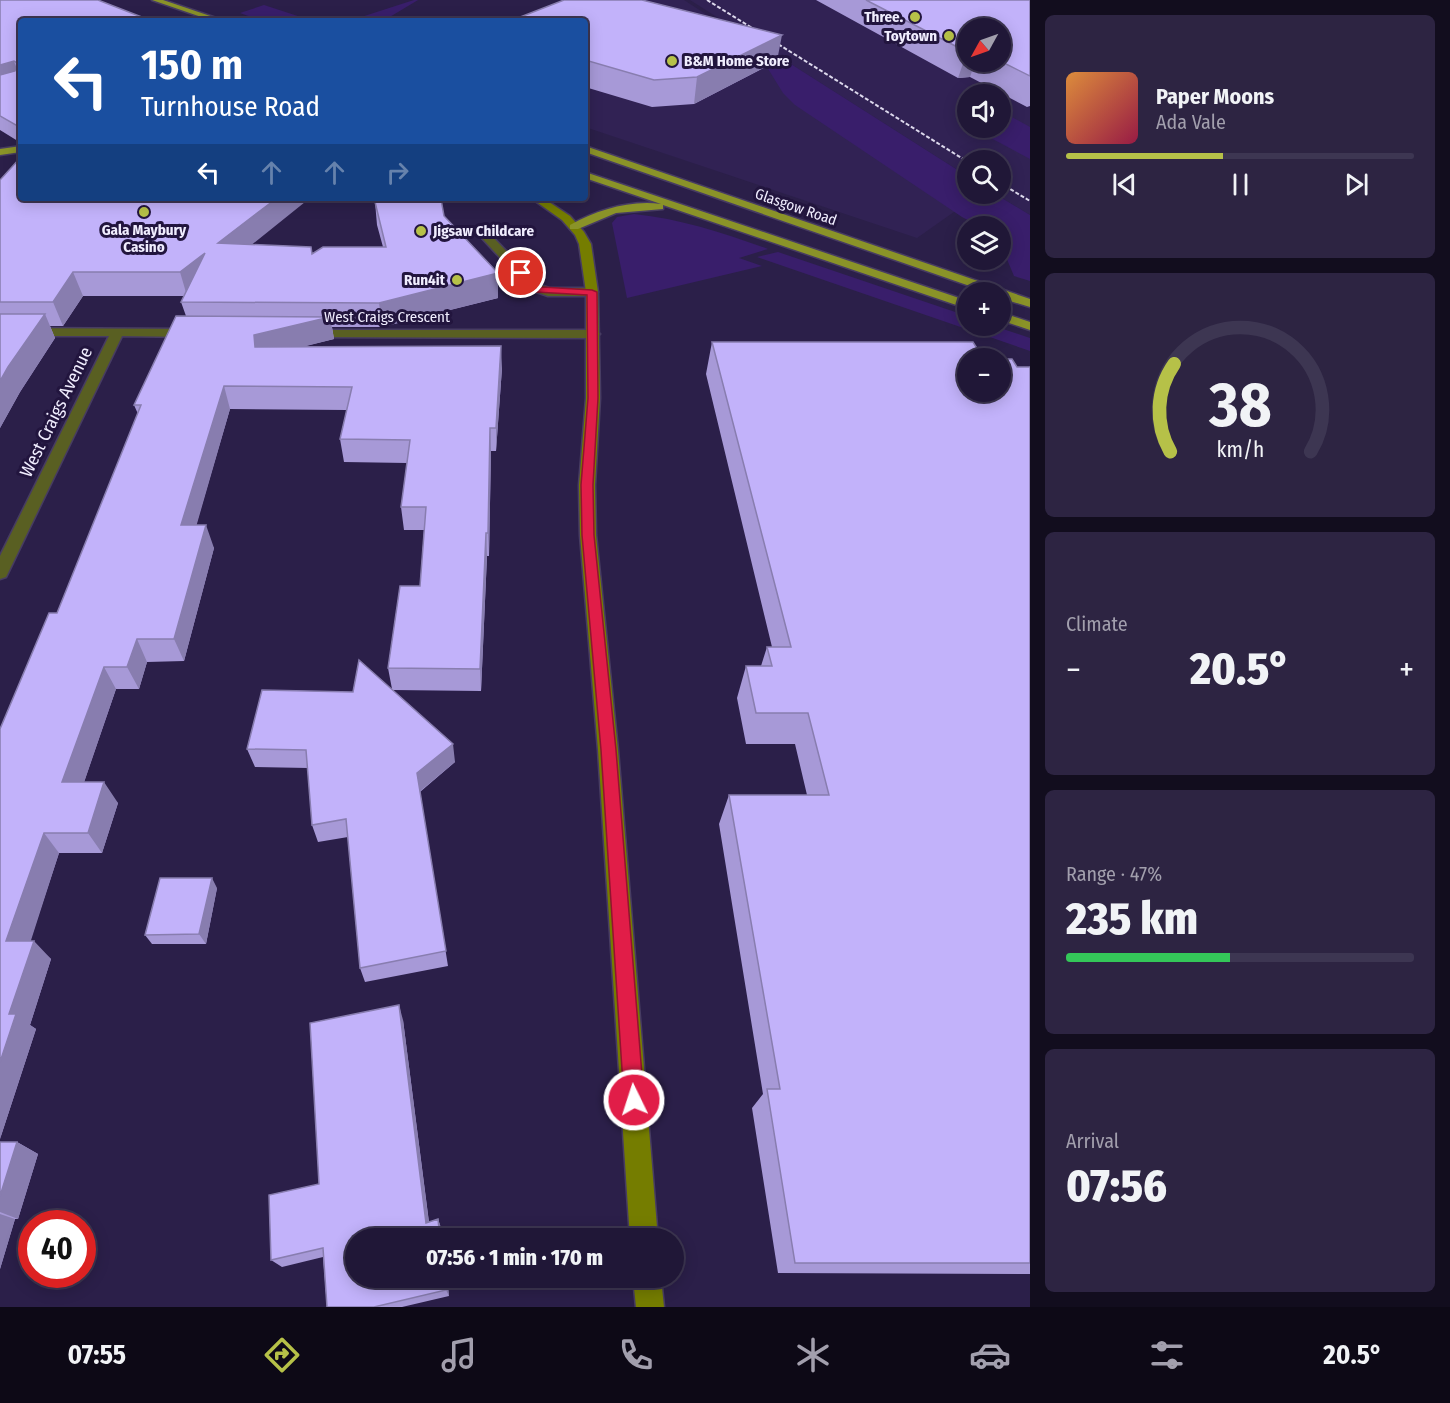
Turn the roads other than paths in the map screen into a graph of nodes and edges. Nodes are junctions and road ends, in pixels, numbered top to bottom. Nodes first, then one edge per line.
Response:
1 (150, 0) edge
2 (156, 0) edge
3 (190, 18) edge
4 (212, 18) edge
5 (18, 149) edge
6 (588, 150) edge
7 (0, 152) edge
8 (588, 176) edge
9 (588, 185) edge
10 (626, 189) junction
11 (541, 201) edge
12 (699, 214) junction
13 (574, 227) junction
14 (483, 233) dead end
15 (967, 282) edge
16 (592, 292) junction
17 (1011, 297) edge
18 (957, 300) edge
19 (1030, 303) edge
20 (1011, 320) edge
21 (1030, 326) edge
22 (0, 332) edge
23 (117, 333) junction
24 (211, 333) edge
25 (294, 333) edge
26 (594, 334) junction
27 (0, 573) edge
28 (643, 1228) edge
29 (648, 1288) edge
30 (650, 1307) edge

1 - 3 main road
2 - 4 main road
5 - 7 main road
6 - 15 main road, Glasgow Road
8 - 10 main road
9 - 10 main road
10 - 12 main road
11 - 13 street
12 - 13 main road
12 - 18 main road
13 - 16 street
14 - 16 street
16 - 26 street
17 - 19 main road, Glasgow Road
20 - 21 main road
22 - 23 street
23 - 24 street
23 - 27 street, West Craigs Avenue
25 - 26 street, West Craigs Crescent
26 - 28 street
29 - 30 street

